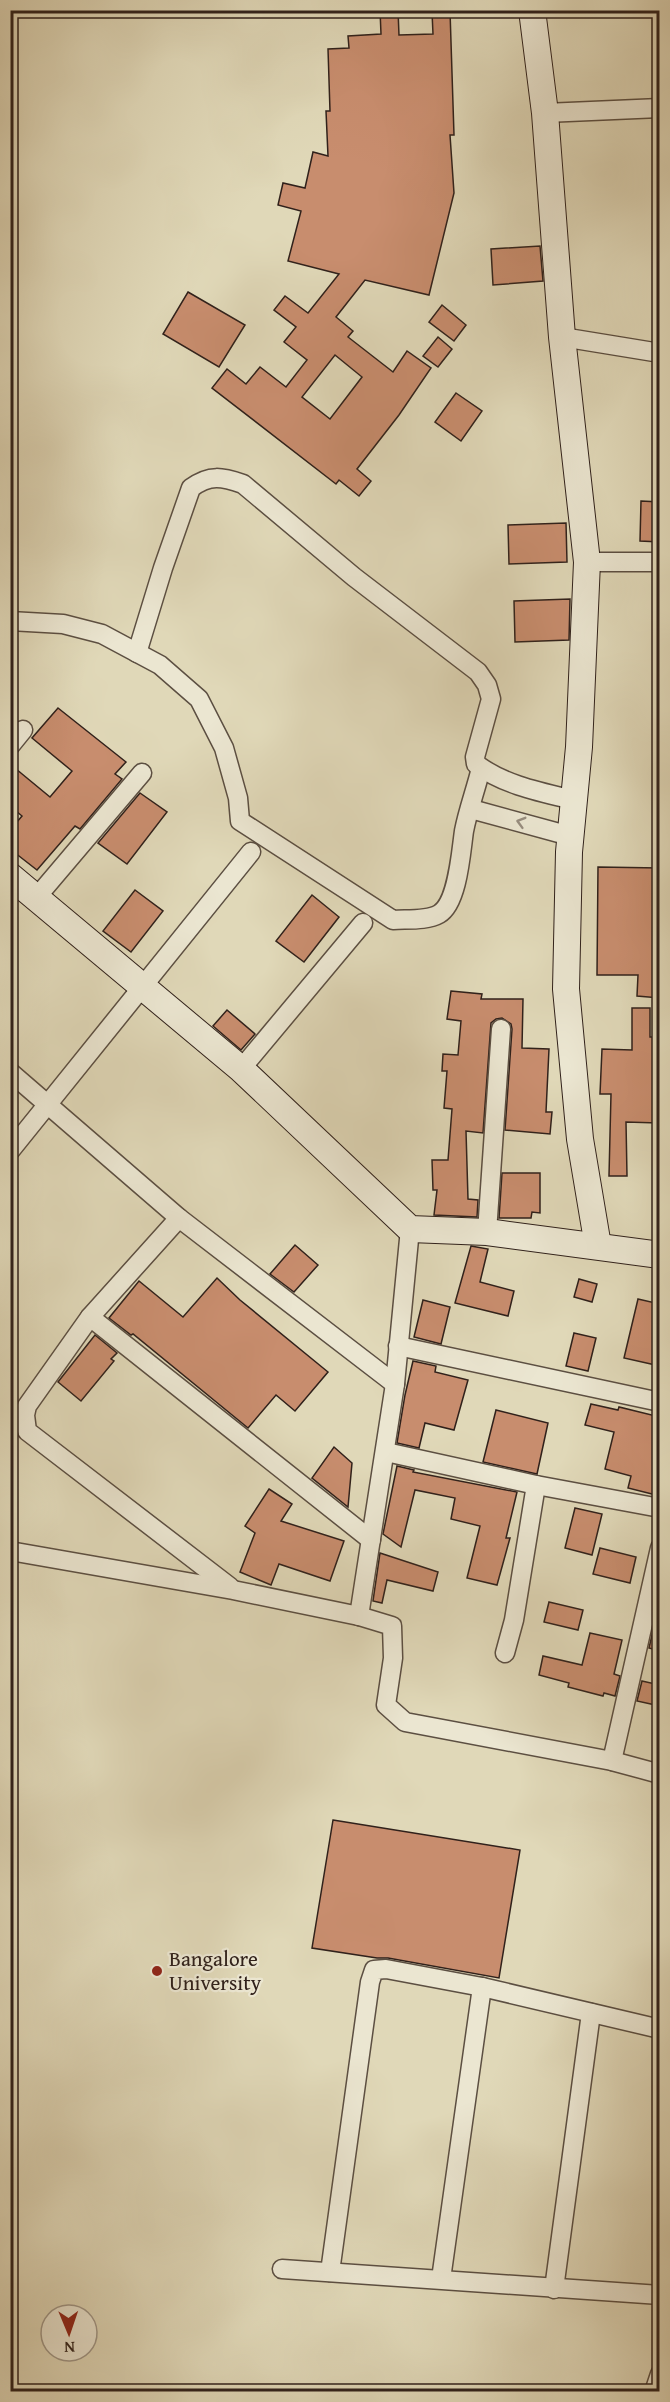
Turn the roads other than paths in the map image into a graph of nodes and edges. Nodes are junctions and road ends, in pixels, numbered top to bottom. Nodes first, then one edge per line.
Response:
1 (532, 10) edge
2 (660, 108) edge
3 (545, 113) junction
4 (562, 337) junction
5 (660, 353) edge
6 (587, 562) junction
7 (660, 562) edge
8 (10, 621) edge
9 (137, 653) junction
10 (23, 730) dead end
11 (10, 746) edge
12 (481, 768) junction
13 (142, 773) dead end
14 (574, 800) junction
15 (471, 809) junction
16 (570, 836) junction
17 (251, 852) dead end
18 (10, 876) edge
19 (36, 898) junction
20 (363, 922) dead end
21 (143, 988) junction
22 (501, 1029) dead end
23 (241, 1069) junction
24 (10, 1072) edge
25 (48, 1105) junction
26 (10, 1151) edge
27 (179, 1218) junction
28 (410, 1229) junction
29 (488, 1232) junction
30 (598, 1246) junction
31 (660, 1255) edge
32 (90, 1317) junction
33 (398, 1346) junction
34 (395, 1384) junction
35 (660, 1402) edge
36 (25, 1415) junction
37 (10, 1430) edge
38 (386, 1452) junction
39 (536, 1485) junction
40 (660, 1508) edge
41 (371, 1540) junction
42 (660, 1548) edge
43 (10, 1551) edge
44 (233, 1590) junction
45 (358, 1616) junction
46 (505, 1653) dead end
47 (612, 1761) junction
48 (660, 1774) edge
49 (482, 1987) junction
50 (591, 2013) junction
51 (660, 2029) edge
52 (282, 2269) dead end
53 (330, 2272) junction
54 (441, 2279) junction
55 (554, 2289) junction
56 (660, 2295) edge
57 (660, 2374) edge
58 (654, 2391) edge

1 - 3 street
2 - 3 street
3 - 4 street
4 - 5 street
4 - 6 street
6 - 7 street
6 - 14 street
8 - 9 street
9 - 12 street
9 - 15 street
10 - 11 street
12 - 14 street
12 - 15 street
13 - 19 street
14 - 16 street
16 -> 15 street
16 - 30 street
17 - 21 street
18 - 19 street
19 - 21 street
20 - 23 street
21 - 23 street
21 - 25 street
22 - 29 street
23 - 28 street
24 - 25 street
25 - 26 street
25 - 27 street
27 - 32 street
27 - 34 street
28 - 29 street
28 - 33 street
29 - 30 street
30 - 31 street
32 - 36 street
32 - 41 street
33 - 34 street
33 - 35 street
34 - 38 street
36 - 37 street
36 - 44 street
38 - 39 street
38 - 41 street
39 - 40 street
39 - 46 street
41 - 45 street
42 - 47 street
43 - 44 street
44 - 45 street
45 - 47 street
47 - 48 street
49 - 50 street
49 - 53 street
49 - 54 street
50 - 51 street
50 - 55 street
52 - 53 street
53 - 54 street
54 - 55 street
55 - 56 street
57 - 58 street

